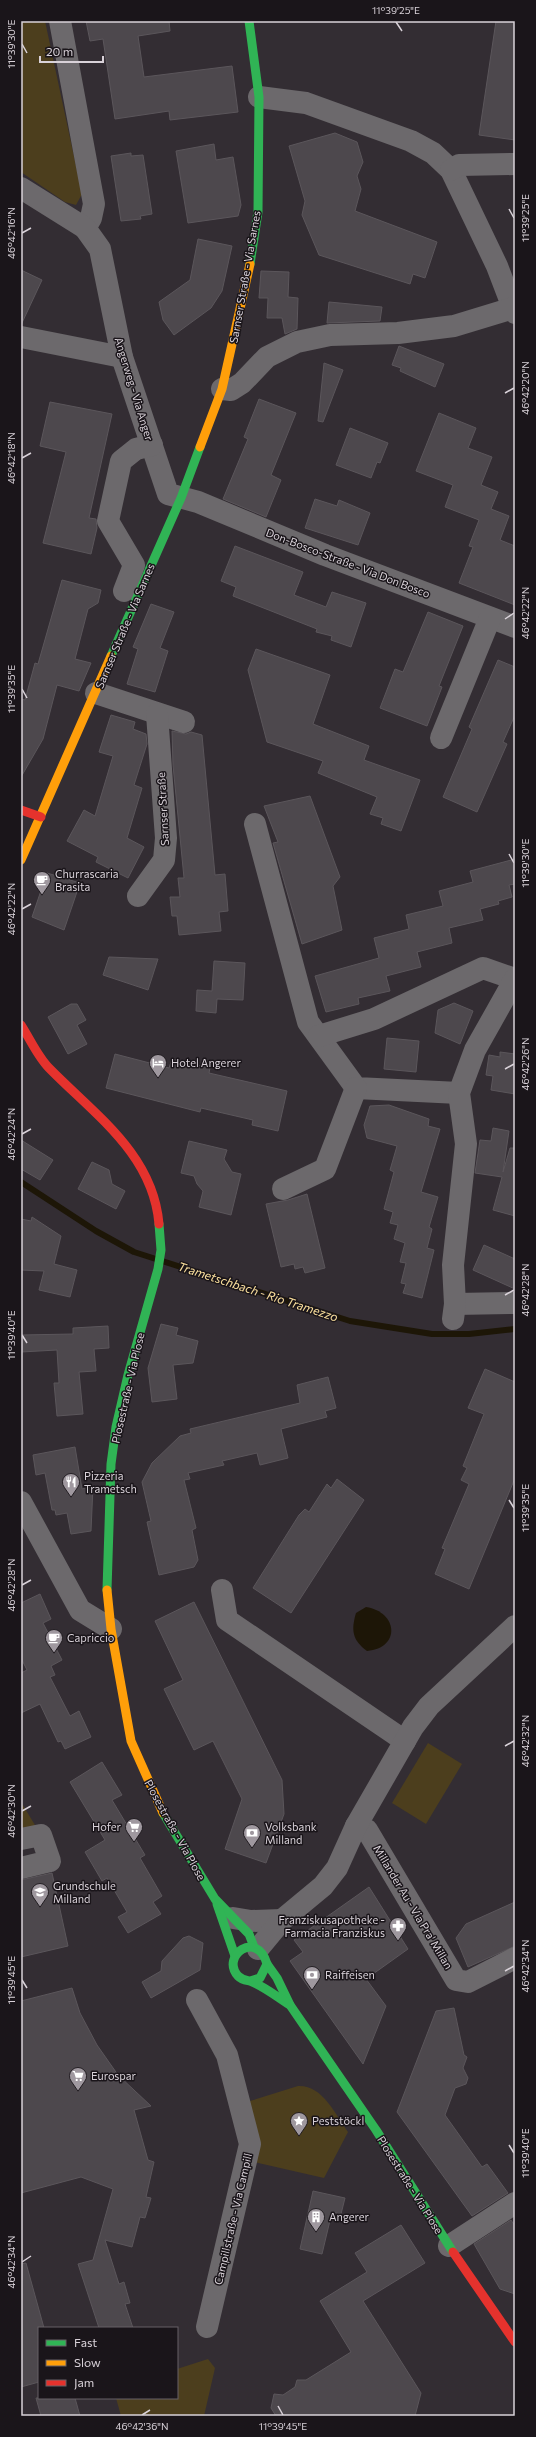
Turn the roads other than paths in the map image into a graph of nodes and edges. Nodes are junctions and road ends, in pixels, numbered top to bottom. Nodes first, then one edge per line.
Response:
1 (60, 21) edge
2 (249, 21) edge
3 (259, 97) junction
4 (515, 164) edge
5 (451, 170) junction
6 (21, 188) edge
7 (85, 228) junction
8 (514, 311) edge
9 (21, 337) edge
10 (122, 357) junction
11 (222, 389) junction
12 (152, 445) junction
13 (181, 498) junction
14 (124, 591) dead end
15 (490, 618) junction
16 (515, 627) edge
17 (96, 693) junction
18 (157, 714) junction
19 (184, 722) dead end
20 (441, 738) dead end
21 (21, 810) edge
22 (41, 817) junction
23 (255, 824) dead end
24 (21, 860) edge
25 (138, 896) dead end
26 (515, 979) edge
27 (21, 1025) edge
28 (318, 1036) junction
29 (356, 1088) junction
30 (459, 1093) junction
31 (283, 1189) dead end
32 (515, 1303) edge
33 (21, 1502) edge
34 (222, 1590) dead end
35 (515, 1626) edge
36 (111, 1629) junction
37 (405, 1741) junction
38 (356, 1826) junction
39 (21, 1839) edge
40 (50, 1847) junction
41 (21, 1853) edge
42 (21, 1868) edge
43 (215, 1899) junction
44 (233, 1918) junction
45 (282, 1920) junction
46 (260, 1954) junction
47 (235, 1956) junction
48 (515, 1958) edge
49 (250, 1981) junction
50 (196, 2000) dead end
51 (290, 2005) junction
52 (515, 2203) edge
53 (449, 2246) junction
54 (207, 2327) dead end
55 (515, 2342) edge

1 - 7 street
2 - 3 street, Sarnser Straße - Via Sarnes
3 - 5 street
3 - 11 street, Sarnser Straße - Via Sarnes
4 - 5 street
5 - 8 street
6 - 7 street, Angerweg - Via Anger
7 - 10 street, Angerweg - Via Anger
8 - 11 street
9 - 10 street
10 - 12 street, Angerweg - Via Anger
11 - 13 street, Sarnser Straße - Via Sarnes
12 - 13 street, Angerweg - Via Anger
12 - 14 street
13 - 15 street, Don-Bosco-Straße - Via Don Bosco
13 - 17 street, Sarnser Straße - Via Sarnes
15 - 16 street, Don-Bosco-Straße - Via Don Bosco
15 - 20 street
17 - 18 street
17 - 22 street, Sarnser Straße - Via Sarnes
18 - 19 street
18 - 25 street, Sarnser Straße
21 - 22 street
22 - 24 street, Sarnser Straße - Via Sarnes
23 - 28 street
26 - 28 street
26 - 30 street
27 - 36 street, Plosestraße - Via Plose
28 - 29 street
29 - 30 street
29 - 31 street
30 - 32 street
33 - 36 street
34 - 37 street
35 - 37 street
36 - 43 street, Plosestraße - Via Plose
37 - 38 street
38 - 45 street
38 - 48 street, Millander Au - Via Pra' Millan
39 - 40 street
40 - 41 street
40 - 42 street
43 - 44 street, Plosestraße - Via Plose
43 - 47 street, Plosestraße - Via Plose
44 - 45 street
44 - 46 street, Plosestraße - Via Plose
45 - 46 street
46 - 47 street
46 - 49 street
46 - 51 street, Plosestraße - Via Plose
47 - 49 street, Plosestraße - Via Plose
49 - 51 street, Plosestraße - Via Plose
50 - 54 street, Campillstraße - Via Campill
51 - 53 street, Plosestraße - Via Plose
52 - 53 street, Plosestraße - Via Plose
53 - 55 street, Plosestraße - Via Plose

